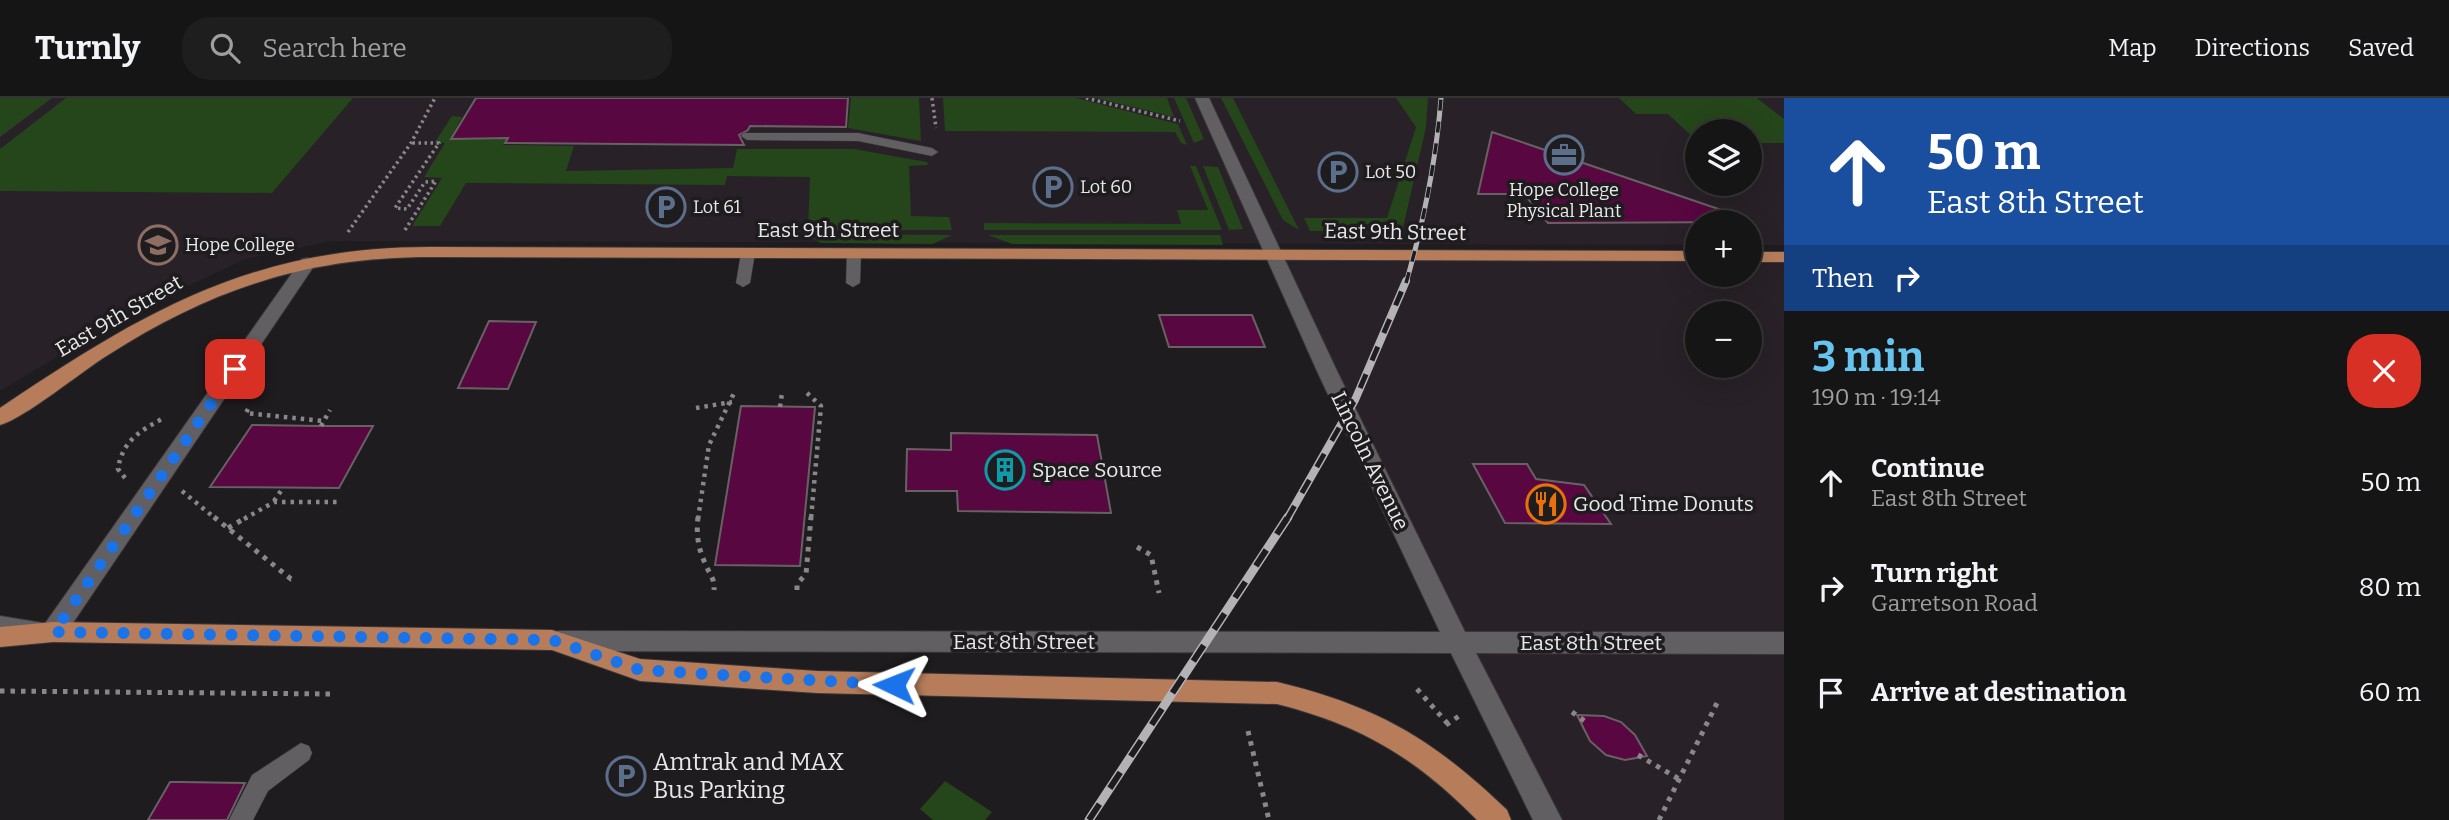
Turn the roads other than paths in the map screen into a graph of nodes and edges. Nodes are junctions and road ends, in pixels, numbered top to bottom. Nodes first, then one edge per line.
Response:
1 (1202, 98) edge
2 (747, 136) dead end
3 (932, 152) dead end
4 (748, 253) junction
5 (854, 253) junction
6 (1270, 254) junction
7 (1685, 256) edge
8 (1762, 257) edge
9 (1784, 257) edge
10 (309, 262) junction
11 (743, 283) dead end
12 (853, 283) dead end
13 (0, 418) edge
14 (0, 626) edge
15 (54, 632) junction
16 (0, 637) edge
17 (552, 640) junction
18 (1457, 643) junction
19 (1784, 643) edge
20 (301, 753) dead end
21 (241, 820) edge
22 (1497, 820) edge
23 (1548, 820) edge

1 - 6 street, Lincoln Avenue
2 - 3 lane
4 - 5 main road, East 9th Street
4 - 10 main road, East 9th Street
4 - 11 lane
5 - 6 main road, East 9th Street
5 - 12 lane
6 - 7 main road, East 9th Street
6 - 18 street, Lincoln Avenue
8 - 9 main road
10 - 13 main road, East 9th Street
10 - 15 street
14 - 15 street, East 8th Street
15 - 16 main road, East 8th Street
15 - 17 main road, East 8th Street
17 - 18 street, East 8th Street
17 - 22 main road
18 - 19 street, East 8th Street
18 - 23 street, Lincoln Avenue
20 - 21 lane

